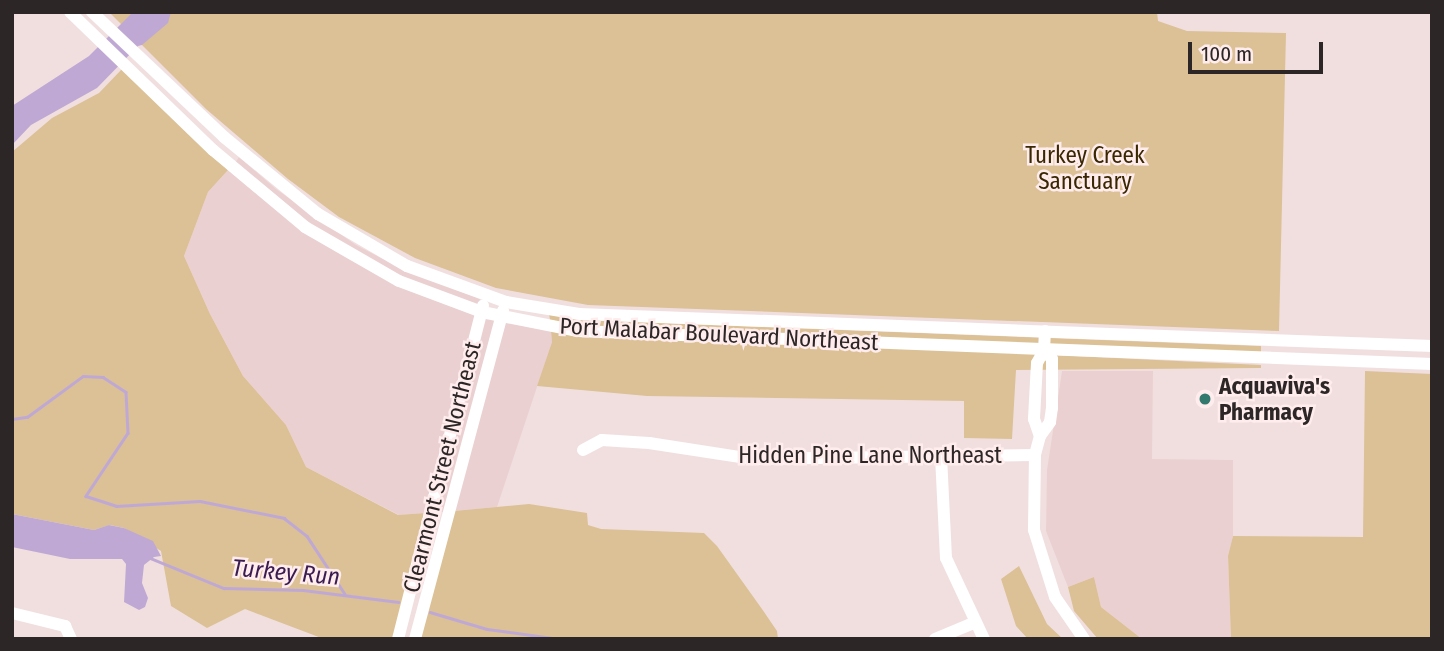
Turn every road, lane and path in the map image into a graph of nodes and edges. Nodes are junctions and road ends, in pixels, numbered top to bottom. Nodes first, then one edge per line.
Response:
1 (69, 12) edge
2 (94, 14) edge
3 (317, 214) junction
4 (305, 228) junction
5 (407, 266) junction
6 (399, 281) junction
7 (486, 296) junction
8 (506, 302) junction
9 (482, 312) junction
10 (502, 317) junction
11 (1045, 331) junction
12 (1363, 344) junction
13 (1432, 346) edge
14 (1044, 350) junction
15 (1363, 363) junction
16 (1432, 364) edge
17 (583, 450) dead end
18 (1035, 455) junction
19 (942, 456) junction
20 (12, 613) edge
21 (976, 622) junction
22 (71, 639) edge
23 (398, 639) edge
24 (415, 639) edge
25 (935, 639) edge
26 (984, 639) edge
27 (1084, 639) edge

1 - 4 street, Port Malabar Boulevard Northeast
2 - 3 street, Port Malabar Boulevard Northeast
3 - 4 street
3 - 5 street, Port Malabar Boulevard Northeast
4 - 6 street, Port Malabar Boulevard Northeast
5 - 6 street
5 - 7 street, Port Malabar Boulevard Northeast
6 - 9 street, Port Malabar Boulevard Northeast
7 - 8 street, Port Malabar Boulevard Northeast
7 - 9 street, Clearmont Street Northeast
8 - 10 street, Clearmont Street Northeast
8 - 11 street, Port Malabar Boulevard Northeast
9 - 10 street, Port Malabar Boulevard Northeast
9 - 23 street, Clearmont Street Northeast
10 - 14 street, Port Malabar Boulevard Northeast
10 - 24 street, Clearmont Street Northeast
11 - 12 street, Port Malabar Boulevard Northeast
11 - 14 street
12 - 13 street, Port Malabar Boulevard Northeast
12 - 15 street
14 - 15 street, Port Malabar Boulevard Northeast
14 - 18 street
15 - 16 street, Port Malabar Boulevard Northeast
17 - 19 street, Hidden Pine Lane Northeast
18 - 19 street, Hidden Pine Lane Northeast
18 - 27 street
19 - 21 street
20 - 22 street
21 - 25 street
21 - 26 street

